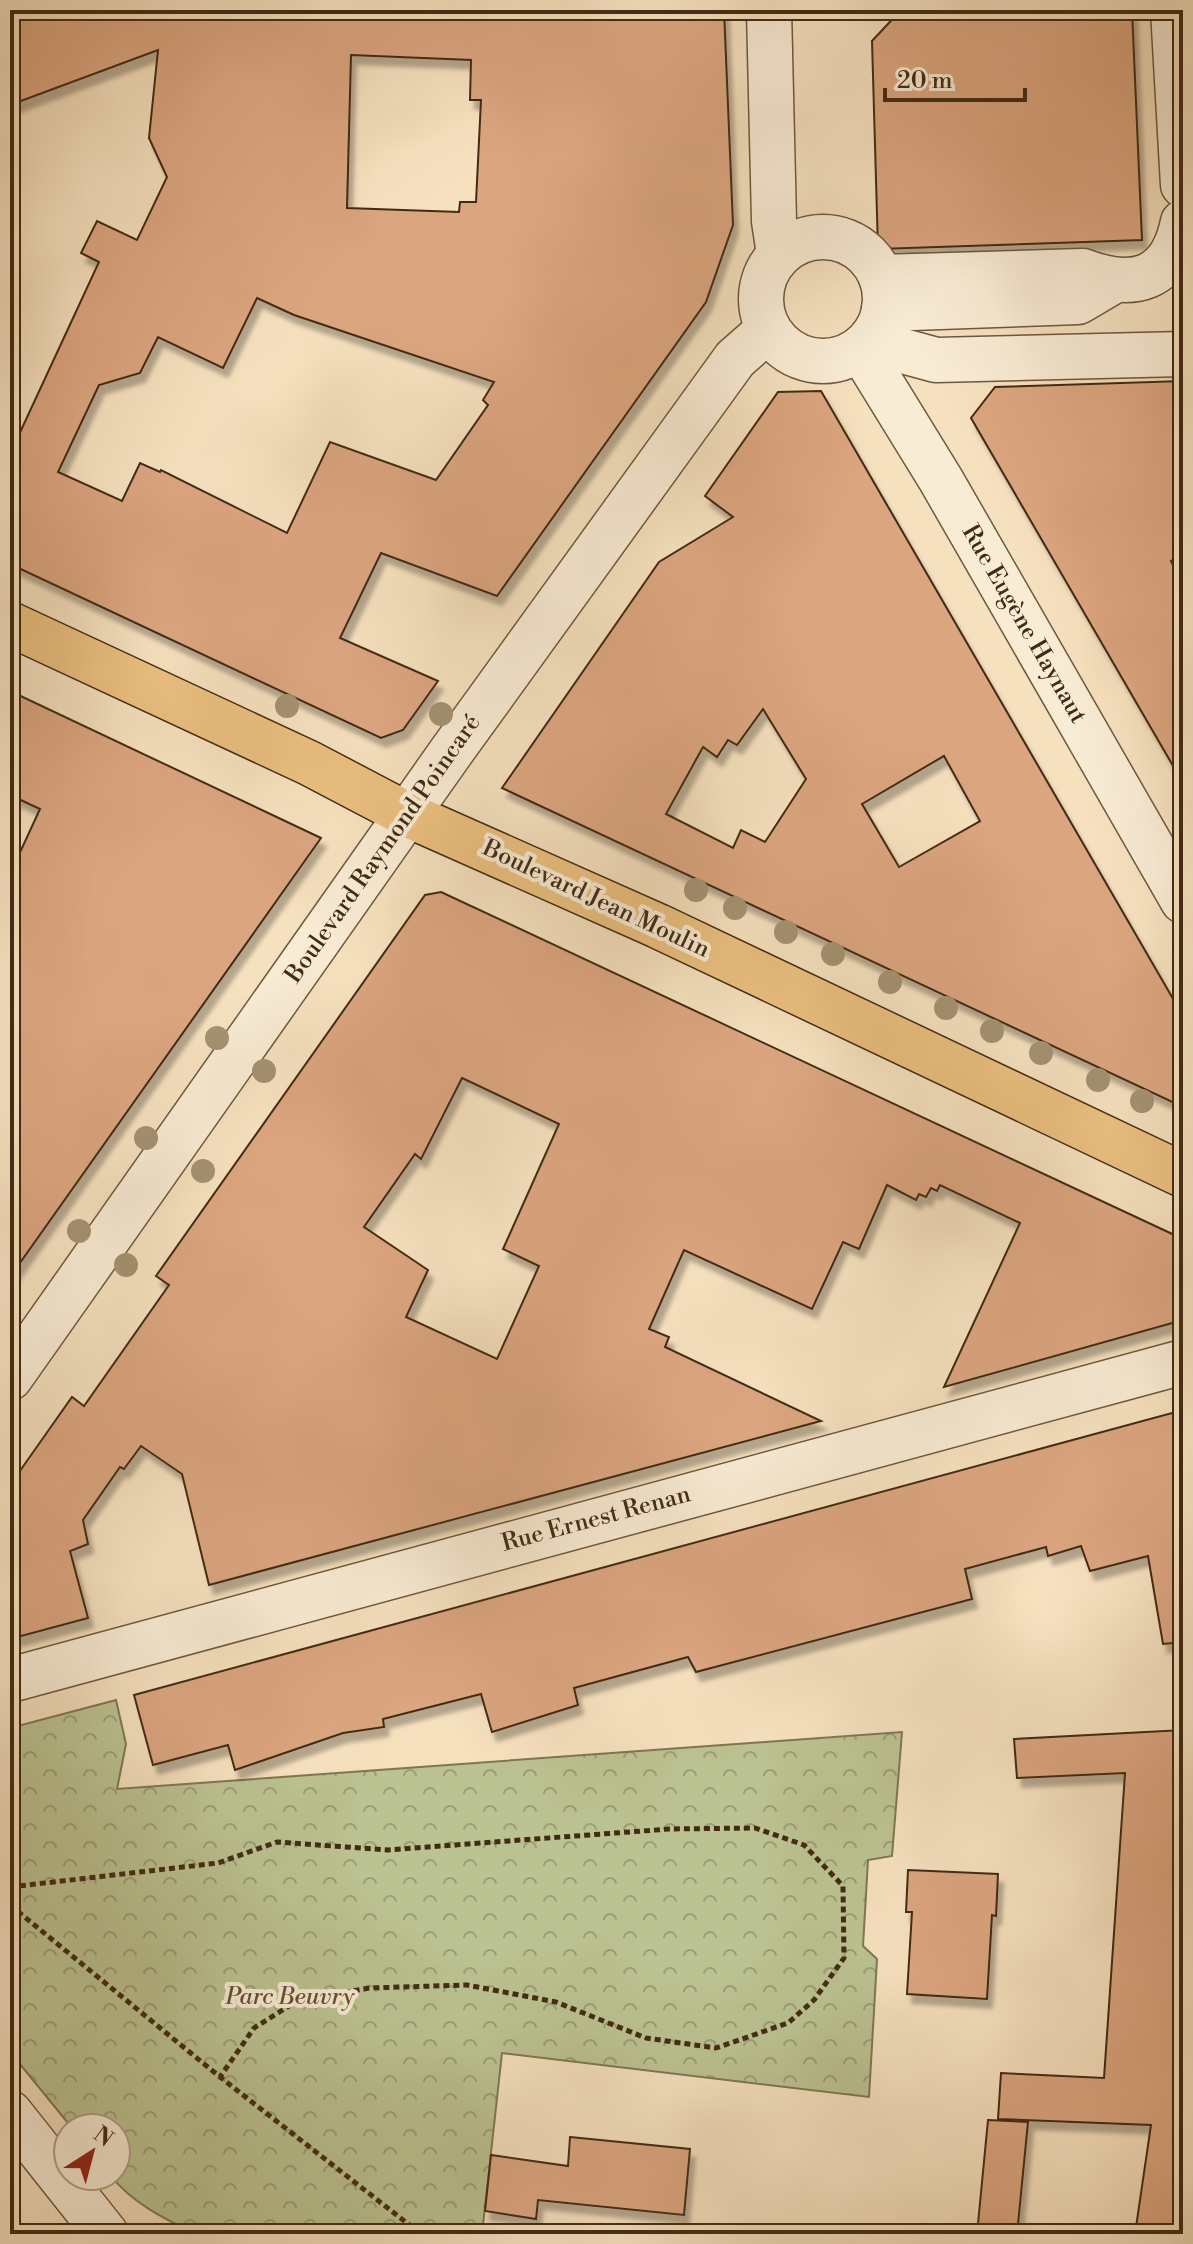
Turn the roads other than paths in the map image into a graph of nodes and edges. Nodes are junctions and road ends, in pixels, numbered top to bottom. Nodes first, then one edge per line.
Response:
1 (769, 10) edge
2 (1173, 10) edge
3 (1183, 185) edge
4 (1183, 222) edge
5 (779, 254) junction
6 (1147, 277) edge
7 (874, 319) junction
8 (768, 330) junction
9 (1183, 354) edge
10 (10, 624) edge
11 (408, 815) junction
12 (1183, 901) edge
13 (1183, 1174) edge
14 (1183, 1362) edge
15 (10, 1378) edge
16 (10, 1680) edge
17 (10, 2113) edge
18 (106, 2234) edge

1 - 5 street
2 - 3 street
4 - 6 street
5 - 7 street
5 - 8 street
6 - 7 street
7 - 8 street
7 - 9 street
7 - 12 street, Rue Eugène Haynaut
8 - 11 street, Boulevard Raymond Poincaré
10 - 11 main road, Boulevard Jean Moulin
11 - 13 main road, Boulevard Jean Moulin
11 - 15 street, Boulevard Raymond Poincaré
14 - 16 street, Rue Ernest Renan
17 - 18 street

